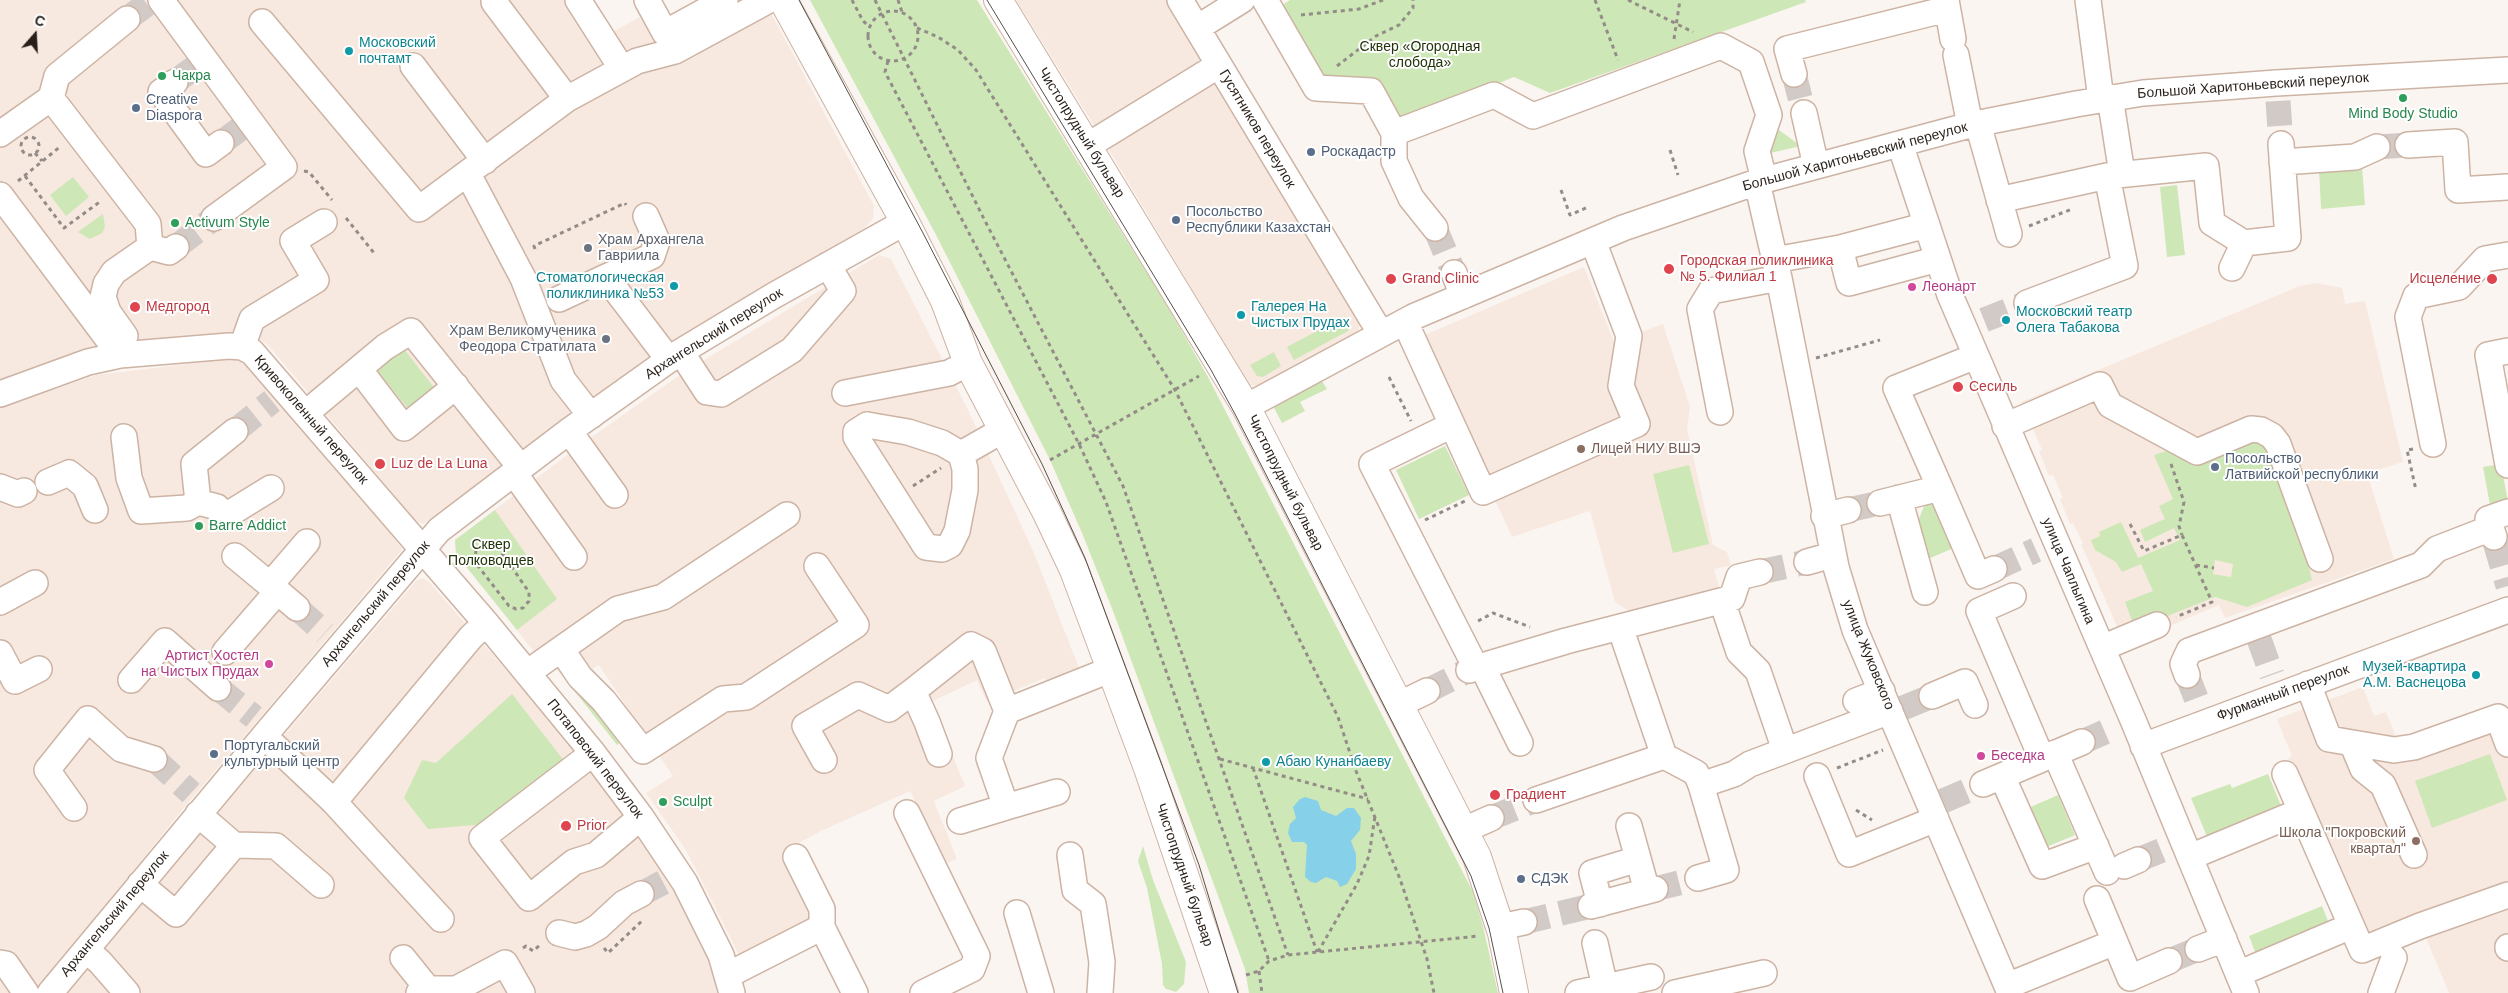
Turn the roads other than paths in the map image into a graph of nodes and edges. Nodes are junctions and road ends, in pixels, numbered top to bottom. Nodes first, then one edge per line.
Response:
1 (154, 0) edge
2 (578, 0) edge
3 (647, 0) edge
4 (725, 0) edge
5 (769, 0) edge
6 (783, 0) edge
7 (998, 0) edge
8 (1180, 0) edge
9 (1242, 0) edge
10 (2088, 0) edge
11 (494, 2) dead end
12 (1946, 4) edge
13 (1270, 9) edge
14 (127, 19) tunnel mouth
15 (262, 22) dead end
16 (1197, 28) junction
17 (670, 42) junction
18 (1219, 65) junction
19 (413, 66) dead end
20 (622, 69) junction
21 (2508, 70) edge
22 (1794, 74) tunnel mouth
23 (176, 82) tunnel mouth
24 (51, 98) junction
25 (2106, 98) junction
26 (567, 99) junction
27 (1804, 113) tunnel mouth
28 (1974, 124) junction
29 (1394, 133) junction
30 (0, 134) edge
31 (220, 143) tunnel mouth
32 (1900, 144) junction
33 (1088, 145) junction
34 (2408, 145) tunnel mouth
35 (2377, 147) tunnel mouth
36 (1816, 166) junction
37 (477, 168) junction
38 (2115, 175) junction
39 (1761, 181) junction
40 (2508, 186) edge
41 (1999, 200) junction
42 (2, 203) edge
43 (334, 213) road end
44 (214, 218) tunnel mouth
45 (647, 220) road end
46 (905, 222) junction
47 (1927, 225) junction
48 (1435, 228) tunnel mouth
49 (2009, 234) road end
50 (1593, 241) junction
51 (2244, 243) junction
52 (150, 247) junction
53 (176, 247) tunnel mouth
54 (1840, 248) junction
55 (2508, 255) edge
56 (1938, 260) junction
57 (828, 265) junction
58 (2232, 268) dead end
59 (1777, 269) junction
60 (606, 277) junction
61 (559, 299) dead end
62 (2027, 303) tunnel mouth
63 (1405, 322) junction
64 (1381, 334) junction
65 (242, 347) junction
66 (2508, 351) edge
67 (129, 354) junction
68 (675, 356) junction
69 (1976, 356) junction
70 (968, 363) junction
71 (359, 369) junction
72 (456, 386) junction
73 (845, 393) dead end
74 (0, 394) edge
75 (1246, 407) junction
76 (306, 412) junction
77 (1720, 412) dead end
78 (590, 416) junction
79 (1452, 425) junction
80 (2006, 426) junction
81 (1003, 430) junction
82 (235, 431) tunnel mouth
83 (569, 431) junction
84 (124, 437) dead end
85 (2433, 444) road end
86 (961, 454) junction
87 (2508, 464) edge
88 (518, 470) junction
89 (48, 482) dead end
90 (271, 488) dead end
91 (1940, 488) junction
92 (615, 496) dead end
93 (198, 502) junction
94 (95, 510) dead end
95 (787, 515) dead end
96 (2498, 527) edge
97 (307, 542) dead end
98 (422, 549) junction
99 (235, 556) dead end
100 (1832, 556) junction
101 (574, 557) dead end
102 (2320, 559) dead end
103 (1807, 562) tunnel mouth
104 (817, 566) dead end
105 (1994, 569) tunnel mouth
106 (1760, 572) tunnel mouth
107 (35, 583) dead end
108 (273, 588) junction
109 (1925, 592) dead end
110 (2013, 596) dead end
111 (1722, 601) junction
112 (0, 602) edge
113 (297, 608) tunnel mouth
114 (2508, 610) edge
115 (486, 623) junction
116 (2157, 625) road end
117 (1620, 627) junction
118 (2102, 648) junction
119 (560, 649) junction
120 (225, 652) dead end
121 (0, 653) edge
122 (1475, 668) junction
123 (38, 669) dead end
124 (1112, 669) junction
125 (527, 673) junction
126 (2187, 675) tunnel mouth
127 (130, 680) dead end
128 (2308, 684) junction
129 (218, 688) tunnel mouth
130 (913, 691) junction
131 (1427, 691) tunnel mouth
132 (1932, 696) tunnel mouth
133 (1856, 701) dead end
134 (1398, 705) junction
135 (1975, 705) dead end
136 (1892, 706) junction
137 (1007, 711) junction
138 (262, 728) junction
139 (2082, 742) tunnel mouth
140 (1520, 743) dead end
141 (2352, 743) junction
142 (637, 744) junction
143 (2508, 744) edge
144 (2143, 746) junction
145 (1785, 750) junction
146 (939, 754) dead end
147 (1664, 756) junction
148 (2049, 756) junction
149 (154, 759) tunnel mouth
150 (824, 760) dead end
151 (599, 761) junction
152 (2285, 774) dead end
153 (1817, 776) road end
154 (1701, 785) junction
155 (1057, 792) dead end
156 (1536, 800) tunnel mouth
157 (334, 802) junction
158 (198, 804) junction
159 (1006, 807) junction
160 (74, 808) dead end
161 (1936, 809) junction
162 (2301, 811) junction
163 (907, 813) dead end
164 (641, 817) junction
165 (1490, 818) tunnel mouth
166 (960, 821) dead end
167 (1629, 826) dead end
168 (1464, 830) junction
169 (234, 845) junction
170 (2096, 846) junction
171 (2180, 849) junction
172 (1070, 855) dead end
173 (2414, 855) dead end
174 (796, 857) dead end
175 (1638, 859) junction
176 (2123, 866) dead end
177 (1698, 878) tunnel mouth
178 (140, 884) junction
179 (321, 885) dead end
180 (641, 894) tunnel mouth
181 (2508, 895) edge
182 (2097, 899) dead end
183 (1017, 913) dead end
184 (441, 919) dead end
185 (2351, 926) junction
186 (822, 927) junction
187 (559, 933) dead end
188 (2224, 939) junction
189 (2115, 942) junction
190 (1595, 943) dead end
191 (86, 950) junction
192 (2198, 950) tunnel mouth
193 (403, 958) dead end
194 (2394, 958) dead end
195 (2169, 961) tunnel mouth
196 (0, 963) edge
197 (1764, 973) dead end
198 (1651, 977) dead end
199 (2269, 978) dead end
200 (730, 984) edge
201 (2243, 985) edge
202 (1605, 987) junction
203 (2008, 990) edge
204 (424, 991) edge
205 (26, 993) edge
206 (50, 993) edge
207 (127, 993) edge
208 (522, 993) edge
209 (855, 993) edge
210 (923, 993) edge
211 (1041, 993) edge
212 (1100, 993) edge
213 (1224, 993) edge
214 (1514, 993) edge
215 (1578, 993) edge
216 (1675, 993) edge
217 (2381, 993) edge

1 - 44 street
2 - 20 street
3 - 17 street
4 - 17 street
5 - 17 street
6 - 46 main road, Чистопрудный бульвар
7 - 33 main road, Чистопрудный бульвар
8 - 16 street, Гусятников переулок
9 - 16 street
10 - 25 street
11 - 26 street
12 - 22 street
12 - 28 street
13 - 29 street
14 - 24 street
15 - 37 street
16 - 18 street, Гусятников переулок
17 - 20 street
18 - 33 street
18 - 64 street, Гусятников переулок
19 - 37 street
20 - 26 street
21 - 25 street, Большой Харитоньевский переулок
23 - 31 street
24 - 30 street
24 - 52 street
25 - 28 street, Большой Харитоньевский переулок
25 - 38 street
26 - 37 street
27 - 36 street
28 - 32 street, Большой Харитоньевский переулок
28 - 41 street
29 - 39 street, улица Жуковского
29 - 48 street
32 - 36 street, Большой Харитоньевский переулок
32 - 47 street, улица Чаплыгина
33 - 75 main road, Чистопрудный бульвар
34 - 40 street
35 - 51 street
36 - 39 street, Большой Харитоньевский переулок
37 - 78 street
38 - 41 street
38 - 51 street
38 - 62 street
39 - 50 street, Большой Харитоньевский переулок
39 - 59 street, улица Жуковского
41 - 49 street
42 - 67 street
43 - 65 street
45 - 60 street
46 - 57 street, Архангельский переулок
46 - 70 main road, Чистопрудный бульвар
47 - 54 street
47 - 56 street, улица Чаплыгина
50 - 63 street, Большой Харитоньевский переулок
50 - 79 street
51 - 58 street
52 - 53 street
52 - 67 street
54 - 56 street
54 - 59 street
55 - 85 street
56 - 69 street, улица Чаплыгина
57 - 68 street, Архангельский переулок
57 - 68 street
59 - 77 street
59 - 100 street, улица Жуковского
60 - 61 street
60 - 68 street
63 - 64 street, Большой Харитоньевский переулок
63 - 79 street
64 - 75 street, Большой Харитоньевский переулок
65 - 67 street, Кривоколенный переулок
65 - 76 street, Кривоколенный переулок
66 - 87 street
67 - 74 street, Кривоколенный переулок
68 - 78 street, Архангельский переулок
69 - 80 street, улица Чаплыгина
69 - 91 street
70 - 73 street
70 - 81 main road, Чистопрудный бульвар
71 - 72 street
71 - 72 street
71 - 76 street
72 - 88 street
75 - 134 main road, Чистопрудный бульвар
76 - 98 street, Кривоколенный переулок
78 - 83 street, Архангельский переулок
79 - 122 street
80 - 102 street
80 - 118 street, улица Чаплыгина
81 - 86 street
81 - 124 main road, Чистопрудный бульвар
82 - 93 street
83 - 88 street, Архангельский переулок
83 - 92 street
84 - 93 street
86 - 86 street
88 - 98 street, Архангельский переулок
88 - 101 street
89 - 94 street
90 - 93 street
91 - 105 street
91 - 109 street
95 - 119 street
96 - 126 street
97 - 108 street
98 - 115 street, Потаповский переулок
98 - 138 street, Архангельский переулок
99 - 108 street
100 - 103 street
100 - 136 street, улица Жуковского
104 - 142 street
106 - 111 street
107 - 112 street
108 - 113 street
108 - 120 street
110 - 148 street
111 - 117 street
111 - 145 street
114 - 128 street, Фурманный переулок
115 - 125 street, Потаповский переулок
115 - 157 street
116 - 118 street
117 - 122 street
117 - 147 street
118 - 144 street, улица Чаплыгина
119 - 125 street
119 - 142 street
121 - 123 street
122 - 140 street
124 - 137 street
124 - 213 main road, Чистопрудный бульвар
125 - 151 street, Потаповский переулок
127 - 129 street
128 - 141 street
128 - 144 street, Фурманный переулок
130 - 137 street
130 - 146 street
130 - 150 street
131 - 134 street
132 - 135 street
133 - 136 street
134 - 168 main road, Чистопрудный бульвар
136 - 145 street
136 - 161 street, улица Жуковского
137 - 159 street
138 - 157 street
138 - 158 street, Архангельский переулок
139 - 148 street
141 - 143 street
141 - 173 street
142 - 151 street
144 - 171 street, улица Чаплыгина
145 - 154 street
147 - 154 street
147 - 156 street
148 - 170 street
148 - 170 street
149 - 160 street
151 - 164 street, Потаповский переулок
151 - 164 street
152 - 162 street
153 - 161 street
154 - 177 street
155 - 159 street
157 - 184 street
158 - 169 street
158 - 178 street, Архангельский переулок
159 - 166 street
161 - 203 street, улица Жуковского
162 - 171 street
162 - 185 street
163 - 210 street
164 - 200 street, Потаповский переулок
165 - 168 street
167 - 175 street
168 - 214 main road, Чистопрудный бульвар
169 - 178 street
169 - 179 street
170 - 176 street
171 - 188 street, улица Чаплыгина
172 - 212 street
174 - 186 street
175 - 175 street
178 - 191 street, Архангельский переулок
180 - 187 street
181 - 185 street
182 - 189 street
183 - 211 street
185 - 201 street
186 - 200 street
186 - 209 street
188 - 192 street
188 - 201 street, улица Чаплыгина
189 - 195 street
189 - 203 street
190 - 202 street
191 - 206 street, Архангельский переулок
191 - 207 street
193 - 204 street
194 - 217 street
196 - 205 street
197 - 216 street
198 - 202 street
199 - 201 street
202 - 215 street
204 - 208 street

